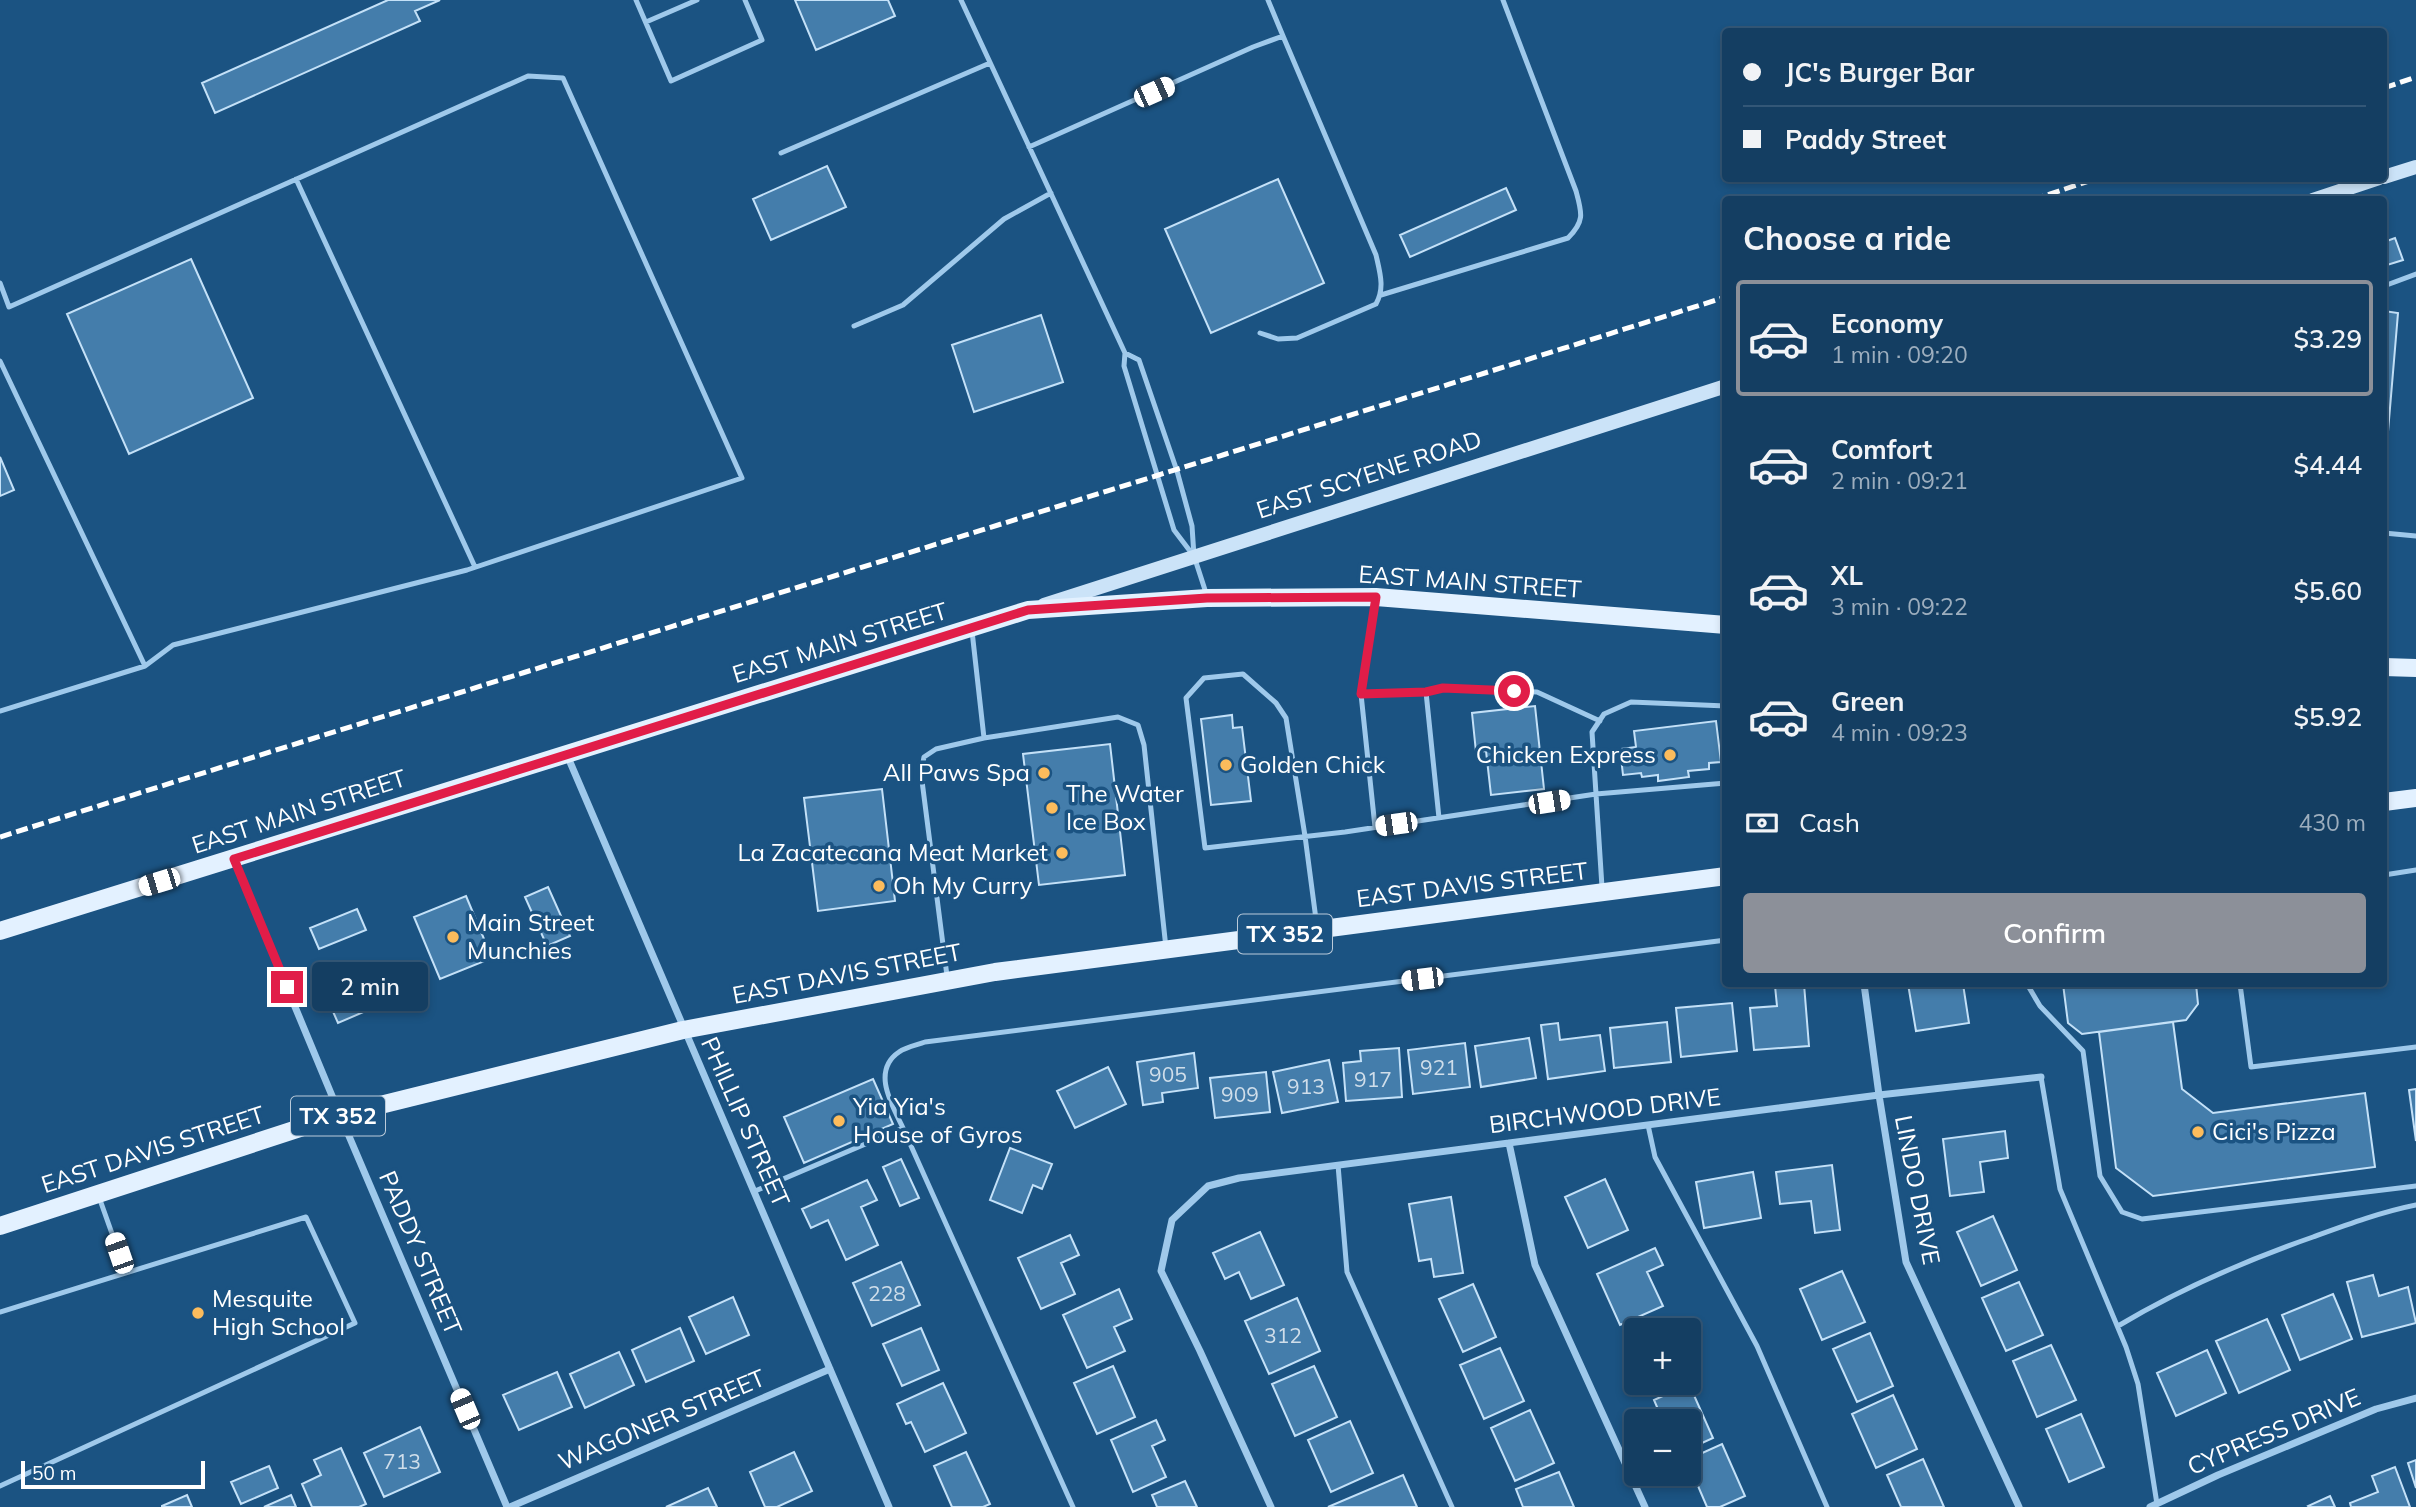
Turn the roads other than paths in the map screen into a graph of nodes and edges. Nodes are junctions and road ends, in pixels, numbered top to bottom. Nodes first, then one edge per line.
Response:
1 (636, 0) edge
2 (696, 0) edge
3 (746, 0) edge
4 (961, 0) edge
5 (1268, 0) edge
6 (1503, 0) edge
7 (646, 22) junction
8 (1283, 36) junction
9 (990, 62) junction
10 (1029, 147) junction
11 (781, 153) dead end
12 (2415, 170) edge
13 (2387, 177) edge
14 (296, 178) junction
15 (2369, 182) edge
16 (1051, 193) junction
17 (2325, 196) edge
18 (2416, 274) edge
19 (0, 283) edge
20 (2387, 285) edge
21 (1381, 295) junction
22 (9, 307) junction
23 (0, 311) edge
24 (854, 326) dead end
25 (1260, 333) dead end
26 (1125, 353) junction
27 (0, 361) edge
28 (1722, 387) edge
29 (2387, 533) edge
30 (2416, 536) edge
31 (1194, 556) junction
32 (475, 567) junction
33 (1376, 597) junction
34 (1207, 598) junction
35 (1028, 610) junction
36 (1722, 625) edge
37 (971, 628) junction
38 (145, 666) junction
39 (2387, 667) edge
40 (2416, 668) edge
41 (1426, 692) junction
42 (1361, 694) junction
43 (1722, 706) edge
44 (0, 711) edge
45 (1600, 721) junction
46 (984, 738) junction
47 (566, 753) junction
48 (1722, 783) edge
49 (1596, 794) junction
50 (2416, 798) edge
51 (2387, 802) edge
52 (1439, 818) junction
53 (1375, 827) junction
54 (1306, 836) junction
55 (234, 859) junction
56 (2416, 870) edge
57 (2387, 875) edge
58 (1722, 877) edge
59 (1602, 892) junction
60 (1318, 929) junction
61 (0, 931) edge
62 (1722, 941) edge
63 (1166, 949) junction
64 (947, 979) junction
65 (1864, 987) edge
66 (2029, 987) edge
67 (2240, 987) edge
68 (683, 1030) junction
69 (2416, 1047) edge
70 (2041, 1077) joint
71 (1879, 1095) junction
72 (340, 1115) junction
73 (1648, 1125) junction
74 (902, 1128) junction
75 (1509, 1143) junction
76 (1338, 1165) junction
77 (2416, 1186) edge
78 (755, 1191) junction
79 (98, 1193) junction
80 (2416, 1205) edge
81 (0, 1226) edge
82 (126, 1273) junction
83 (0, 1312) edge
84 (2118, 1326) junction
85 (830, 1369) junction
86 (2416, 1398) edge
87 (0, 1486) edge
88 (2154, 1505) edge
89 (508, 1507) edge
90 (889, 1507) edge
91 (1073, 1507) edge
92 (1270, 1507) edge
93 (1452, 1507) edge
94 (1645, 1507) edge
95 (1827, 1507) edge
96 (2020, 1507) edge

1 - 7 lane
2 - 7 lane
3 - 7 lane
4 - 9 lane
5 - 8 lane
6 - 21 lane
8 - 10 lane
8 - 21 lane
9 - 10 lane
9 - 11 lane
10 - 16 lane
12 - 13 street
14 - 22 lane
14 - 32 lane
14 - 32 lane
15 - 17 street
16 - 24 lane
16 - 26 lane
18 - 20 lane
19 - 22 lane
21 - 25 lane
22 - 23 lane
26 - 31 lane
26 - 31 lane
27 - 38 lane
28 - 31 street, EAST SCYENE ROAD
29 - 30 lane
31 - 34 lane
31 - 35 street, EAST SCYENE ROAD
32 - 38 lane
33 - 34 main road, EAST MAIN STREET
33 - 36 main road, EAST MAIN STREET
33 - 42 lane
34 - 35 main road, EAST MAIN STREET
35 - 37 main road, EAST MAIN STREET
37 - 46 lane
37 - 47 main road, EAST MAIN STREET
38 - 44 lane
39 - 40 main road
41 - 42 lane
41 - 45 lane
41 - 52 lane
42 - 53 lane
43 - 45 lane
45 - 49 lane
46 - 63 lane
46 - 64 lane
47 - 55 main road, EAST MAIN STREET
47 - 68 street, PHILLIP STREET
48 - 49 lane
49 - 52 lane
49 - 59 lane
50 - 51 main road
52 - 53 lane
53 - 54 lane
54 - 54 lane
54 - 60 lane
55 - 61 main road, EAST MAIN STREET
55 - 72 street, PADDY STREET
56 - 57 lane
58 - 59 main road, EAST DAVIS STREET / TX 352
59 - 60 main road, EAST DAVIS STREET / TX 352
60 - 63 main road, EAST DAVIS STREET / TX 352
62 - 74 lane
63 - 64 main road, EAST DAVIS STREET / TX 352
64 - 68 main road, EAST DAVIS STREET / TX 352
65 - 71 street, LINDO DRIVE
66 - 77 lane
67 - 69 lane
68 - 72 main road, EAST DAVIS STREET / TX 352
68 - 78 street, PHILLIP STREET
70 - 71 street, BIRCHWOOD DRIVE
70 - 84 lane
71 - 73 street, BIRCHWOOD DRIVE
71 - 96 street, LINDO DRIVE
72 - 79 main road, EAST DAVIS STREET / TX 352
72 - 89 street, PADDY STREET
73 - 75 street, BIRCHWOOD DRIVE
73 - 95 lane
74 - 78 lane
74 - 91 lane
75 - 76 street, BIRCHWOOD DRIVE
75 - 94 street
76 - 92 street, BIRCHWOOD DRIVE
76 - 93 lane
78 - 85 street, PHILLIP STREET
79 - 81 main road, EAST DAVIS STREET / TX 352
79 - 82 lane
80 - 84 lane
82 - 83 lane
82 - 87 lane
84 - 88 lane
85 - 89 street, WAGONER STREET
85 - 90 street, PHILLIP STREET
86 - 88 street, CYPRESS DRIVE

